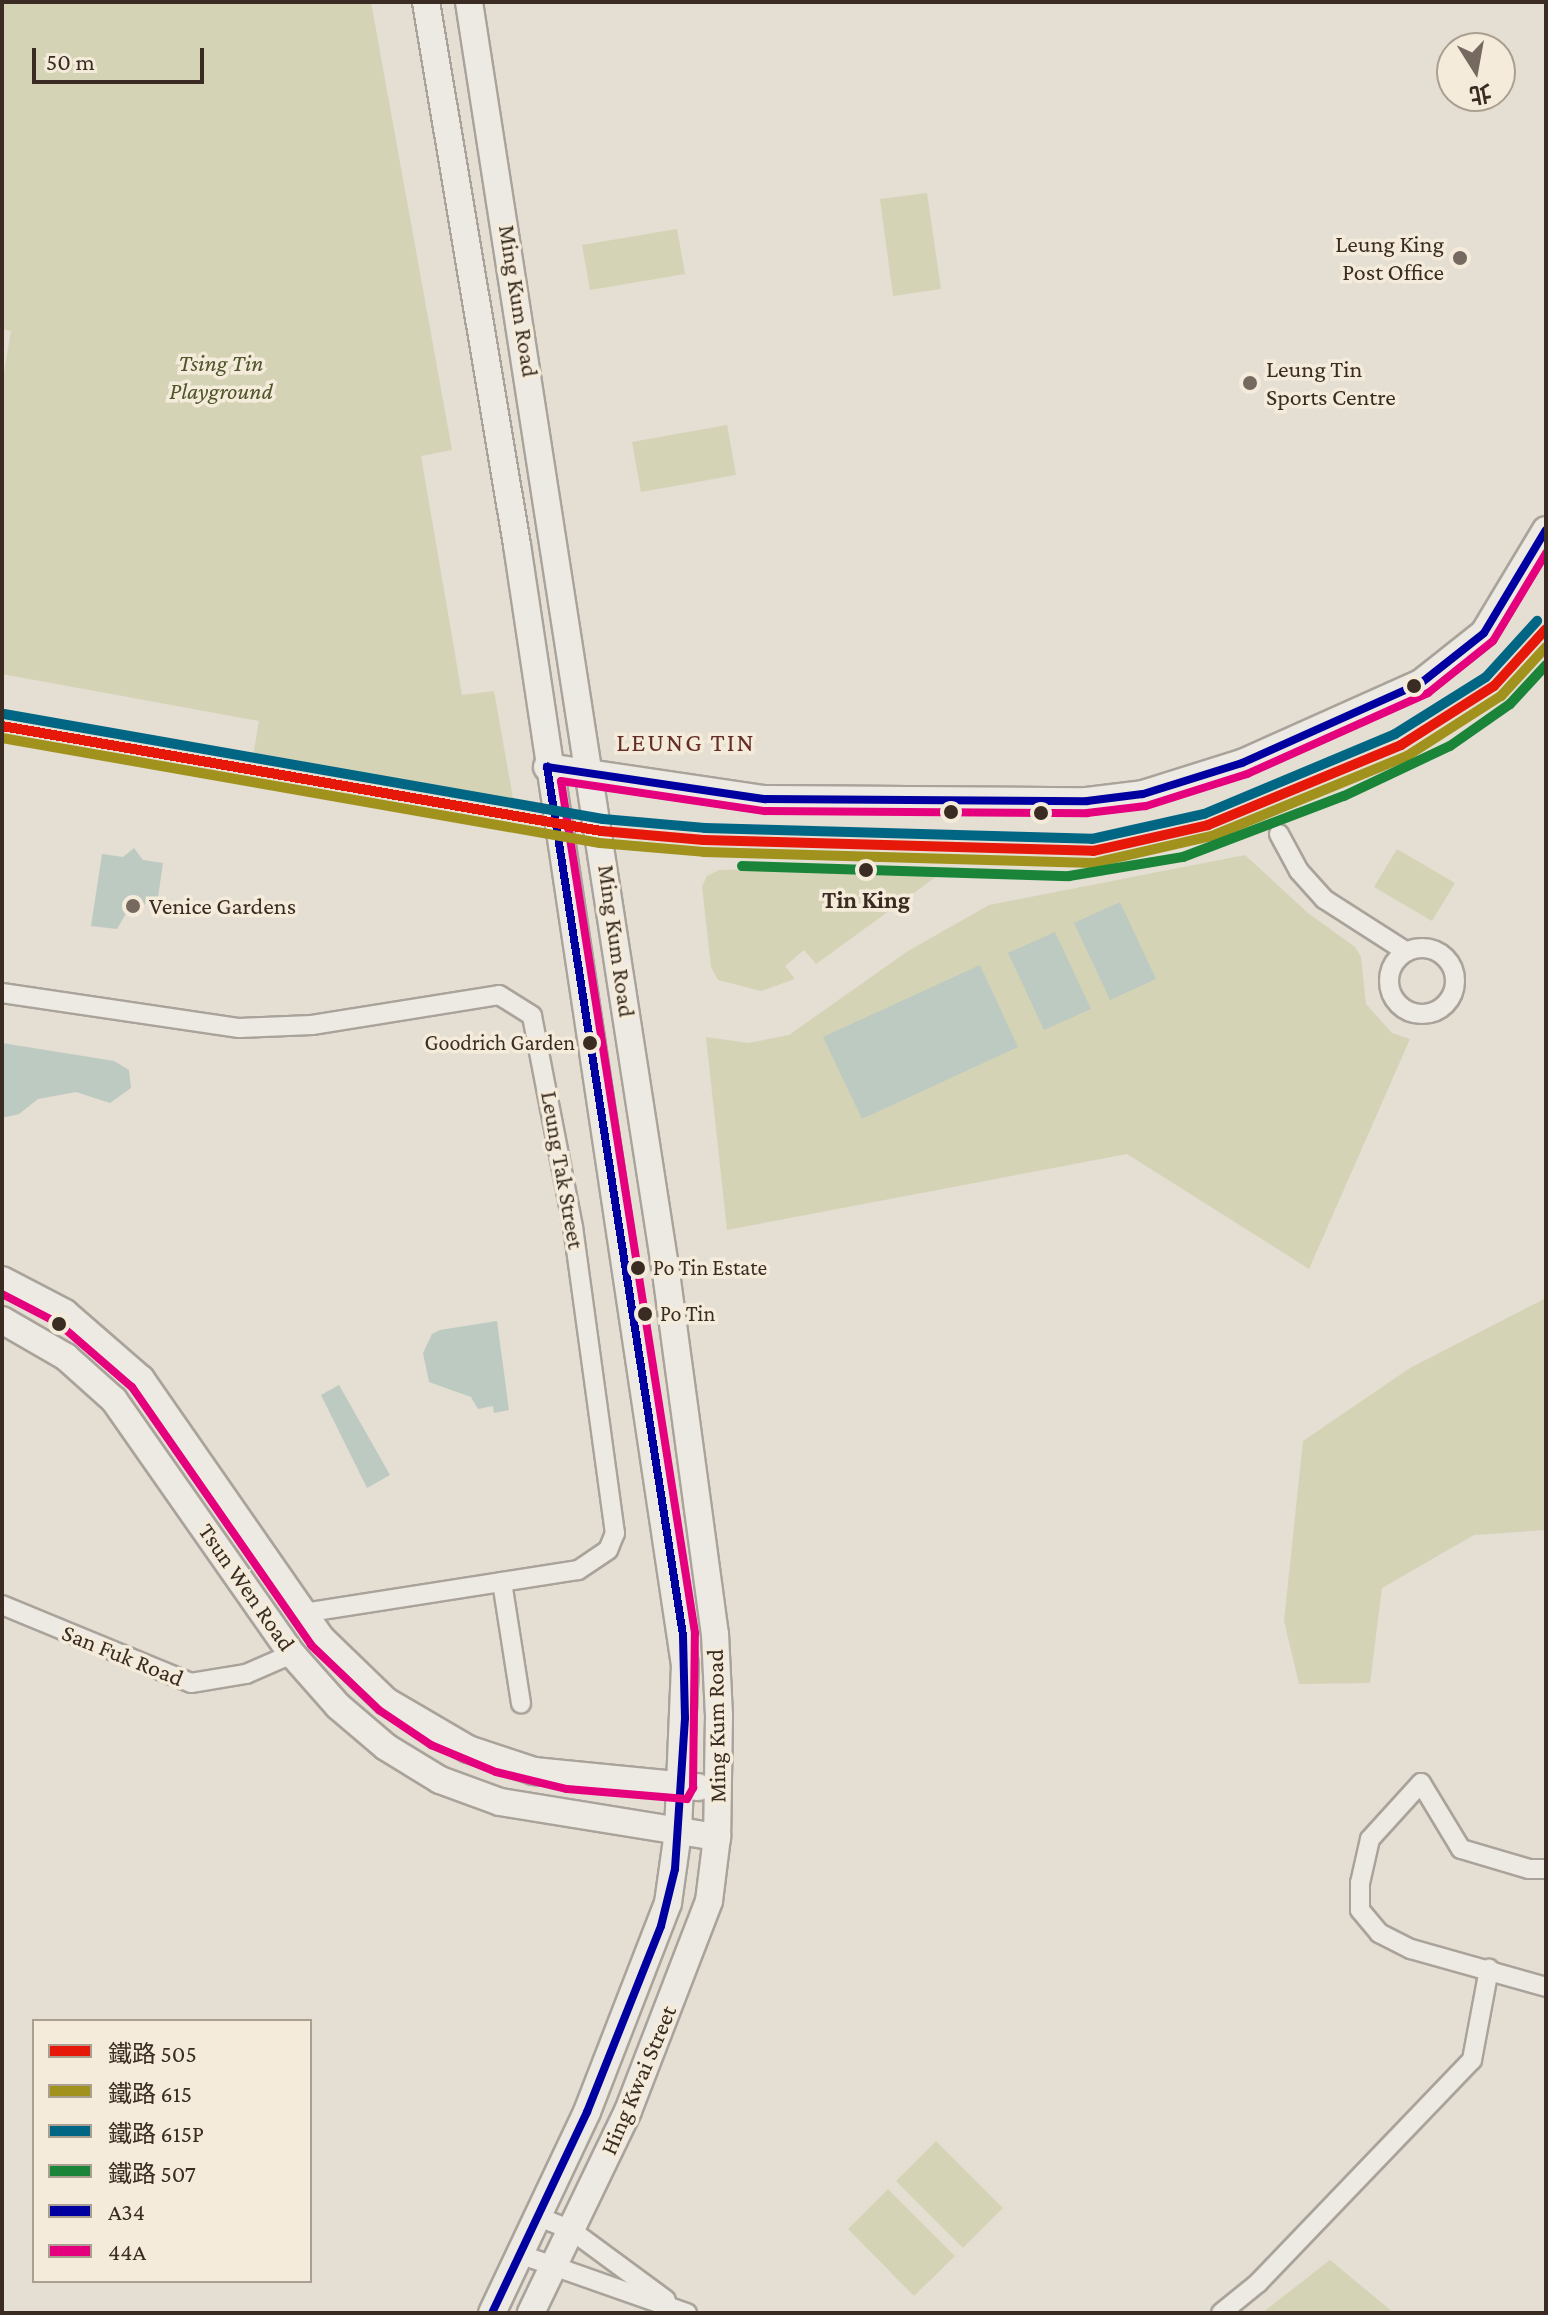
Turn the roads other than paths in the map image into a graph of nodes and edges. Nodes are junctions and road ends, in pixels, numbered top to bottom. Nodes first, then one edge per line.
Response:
1 (426, 2) edge
2 (469, 2) edge
3 (1546, 530) edge
4 (547, 767) junction
5 (592, 775) junction
6 (1279, 834) dead end
7 (1407, 952) dead end
8 (2, 993) edge
9 (2, 1280) edge
10 (2, 1320) edge
11 (502, 1582) junction
12 (2, 1605) edge
13 (303, 1613) junction
14 (292, 1654) junction
15 (521, 1704) dead end
16 (718, 1785) junction
17 (681, 1788) junction
18 (678, 1832) junction
19 (717, 1837) junction
20 (1546, 1869) edge
21 (1489, 1969) junction
22 (1546, 1987) edge
23 (539, 2217) junction
24 (571, 2230) junction
25 (522, 2255) junction
26 (553, 2268) junction
27 (684, 2312) edge
28 (492, 2313) edge
29 (531, 2313) edge
30 (1221, 2313) edge

1 - 4 main road, Ming Kum Road
2 - 5 main road, Ming Kum Road
3 - 5 main road
4 - 5 main road
4 - 17 main road, Ming Kum Road
5 - 16 main road, Ming Kum Road
6 - 7 street
8 - 11 street, Leung Tak Street
9 - 13 main road, Tsun Wen Road
10 - 14 main road, Tsun Wen Road
11 - 13 street, Leung Tak Street
11 - 15 street
12 - 14 street, San Fuk Road
13 - 17 main road, Tsun Wen Road
14 - 18 main road, Tsun Wen Road
16 - 17 main road, Tsun Wen Road
16 - 19 main road, Ming Kum Road
17 - 18 main road, Ming Kum Road
18 - 19 main road, Tsun Wen Road
18 - 23 main road, Hing Kwai Street
19 - 24 main road, Hing Kwai Street
20 - 21 street
21 - 22 street
21 - 30 street
23 - 24 street
23 - 25 main road, Hing Kwai Street
24 - 26 main road, Hing Kwai Street
24 - 27 street
25 - 26 street
25 - 28 main road, Hing Kwai Street
26 - 27 street
26 - 29 main road, Hing Kwai Street

